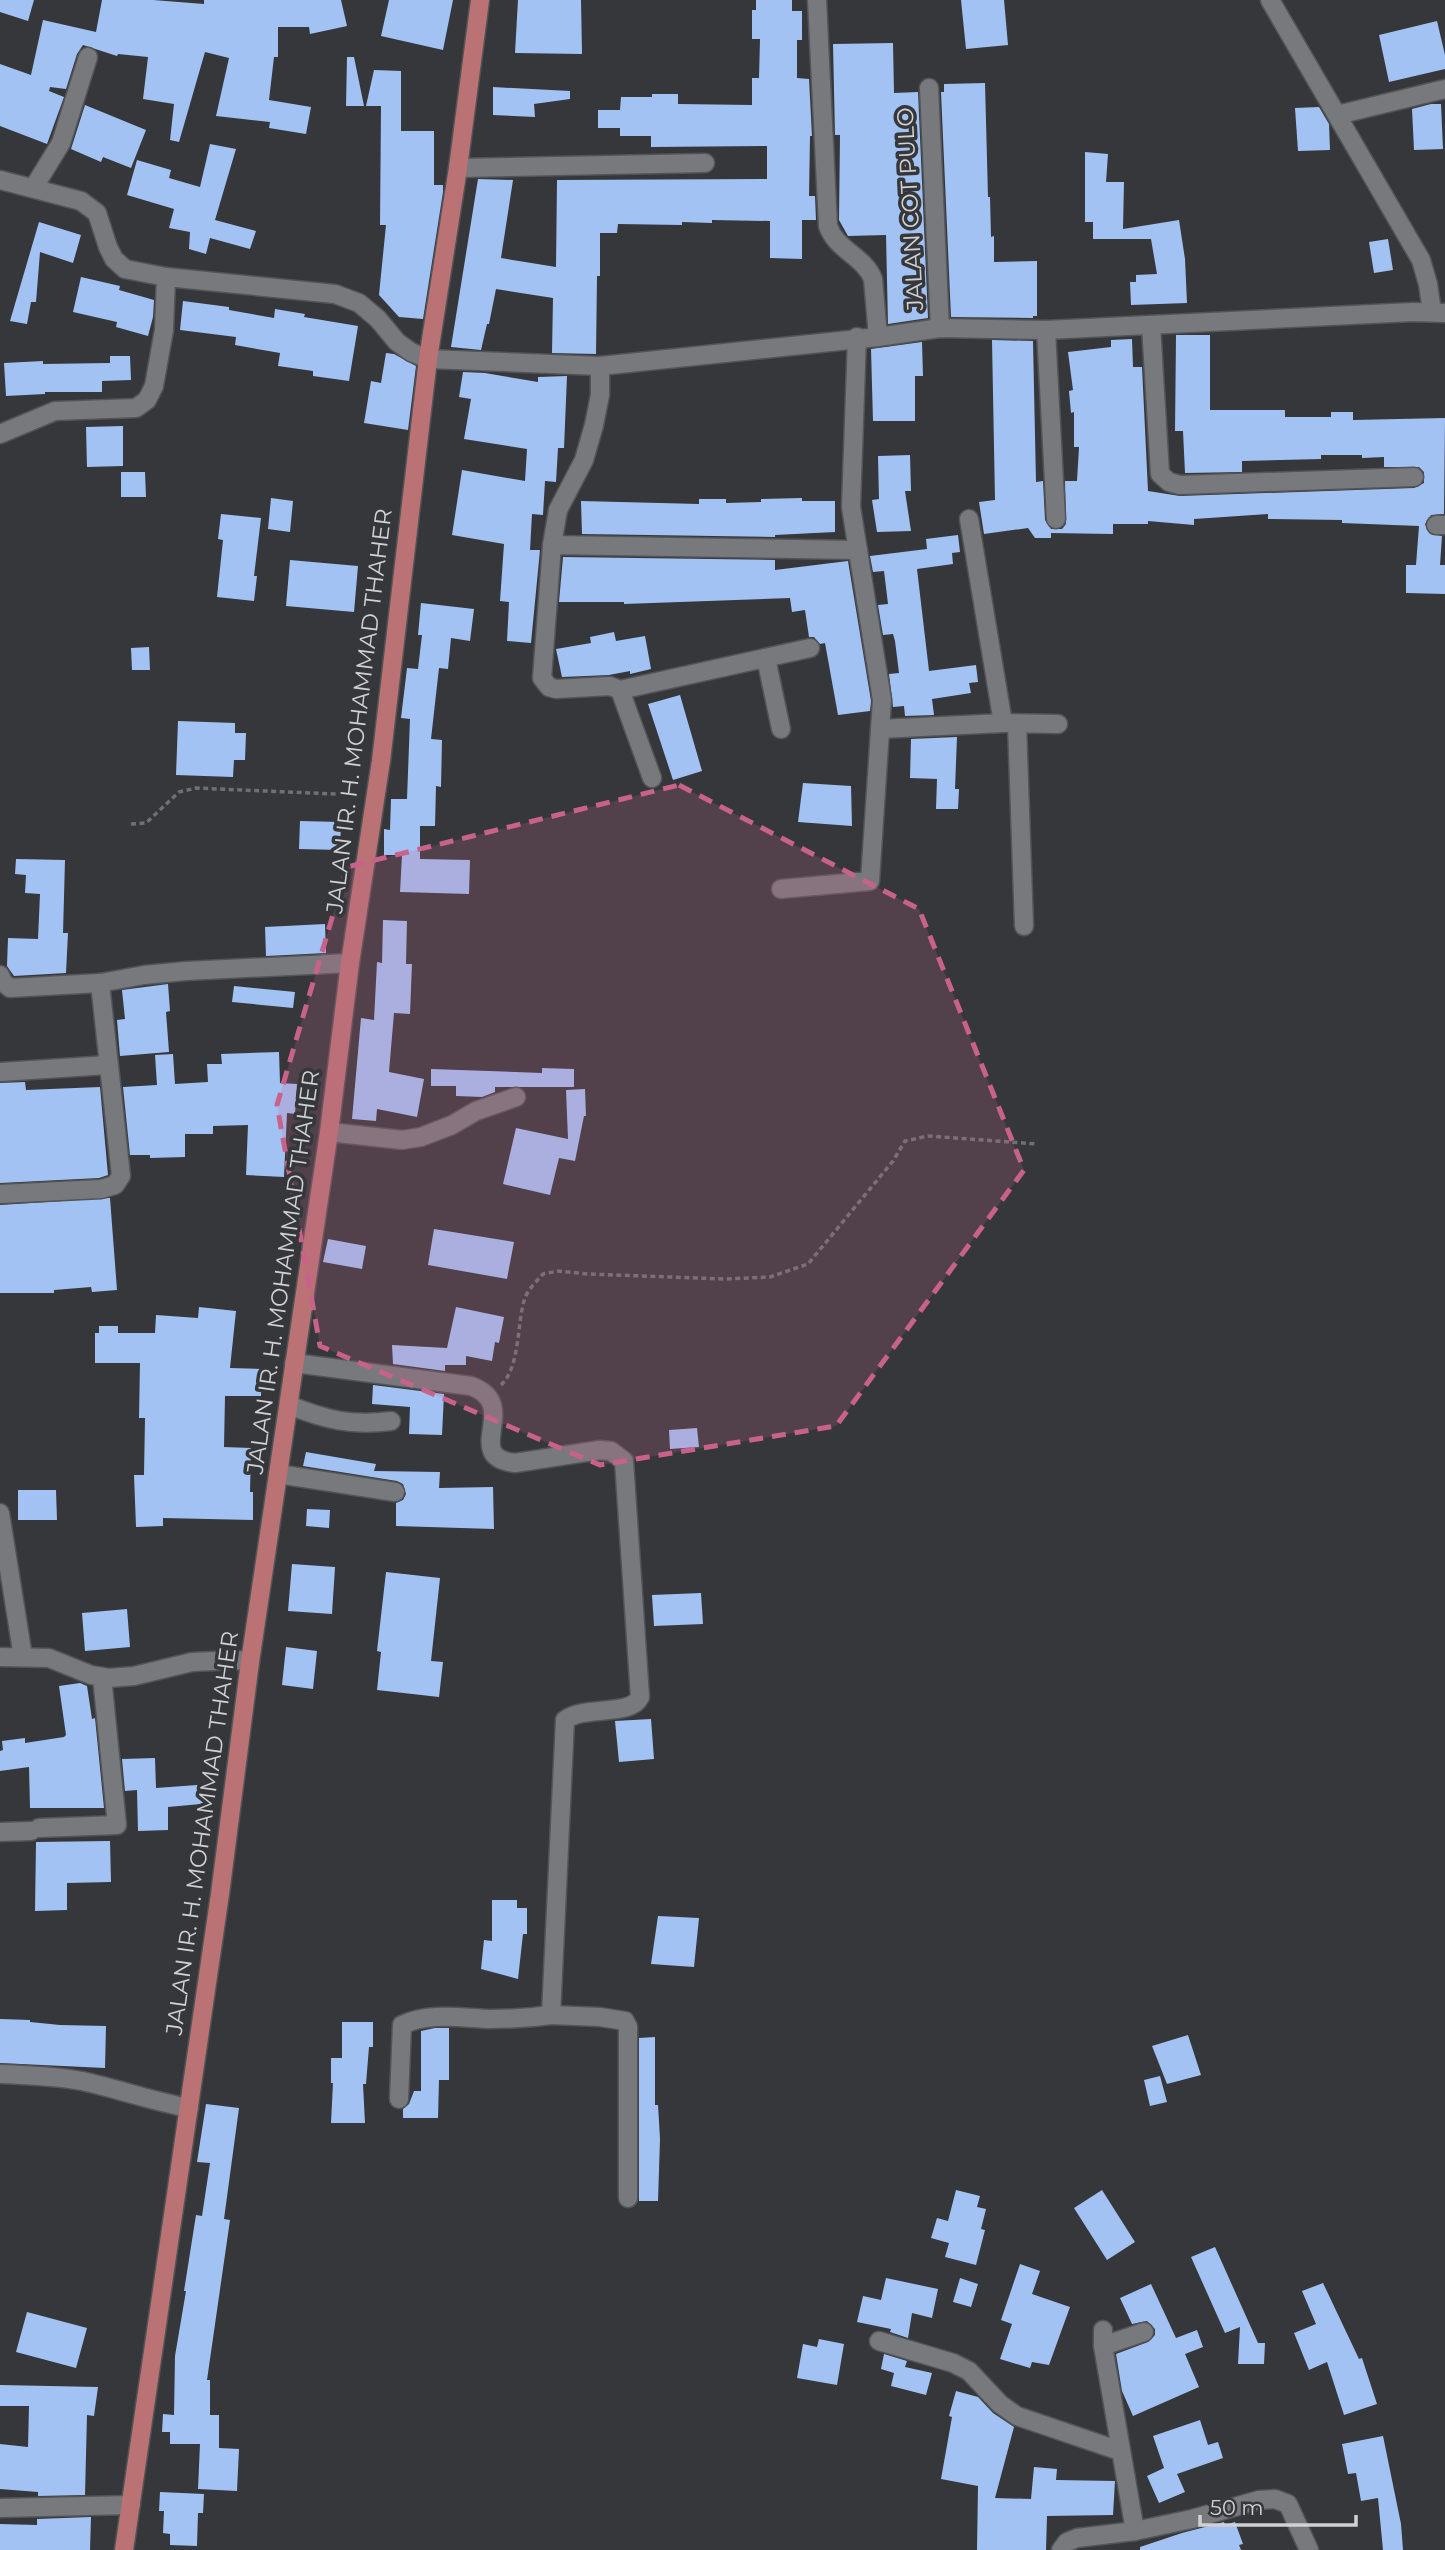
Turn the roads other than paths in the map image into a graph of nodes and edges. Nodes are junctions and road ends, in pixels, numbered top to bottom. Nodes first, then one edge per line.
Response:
1 (480, 0) edge
2 (817, 0) edge
3 (1270, 0) edge
4 (88, 57) dead end
5 (929, 88) dead end
6 (1445, 89) edge
7 (1336, 115) junction
8 (705, 163) dead end
9 (458, 168) junction
10 (0, 180) edge
11 (34, 187) junction
12 (166, 277) junction
13 (1438, 313) edge
14 (1152, 325) junction
15 (940, 328) junction
16 (1046, 330) junction
17 (857, 337) junction
18 (878, 337) junction
19 (428, 359) junction
20 (600, 366) junction
21 (0, 434) edge
22 (1414, 477) dead end
23 (969, 519) dead end
24 (1056, 519) dead end
25 (552, 545) junction
26 (858, 550) junction
27 (810, 648) dead end
28 (766, 658) junction
29 (620, 690) junction
30 (1010, 723) junction
31 (1058, 724) dead end
32 (781, 729) dead end
33 (880, 729) junction
34 (652, 778) dead end
35 (781, 888) dead end
36 (1024, 926) dead end
37 (351, 963) junction
38 (0, 975) edge
39 (100, 983) junction
40 (108, 1065) junction
41 (0, 1072) edge
42 (516, 1097) dead end
43 (329, 1132) junction
44 (0, 1194) edge
45 (294, 1363) junction
46 (289, 1405) junction
47 (391, 1421) dead end
48 (278, 1474) junction
49 (394, 1492) dead end
50 (0, 1513) edge
51 (0, 1657) edge
52 (23, 1657) junction
53 (250, 1662) junction
54 (102, 1677) junction
55 (0, 1832) edge
56 (551, 2015) junction
57 (0, 2074) edge
58 (399, 2099) dead end
59 (189, 2108) junction
60 (628, 2198) dead end
61 (1144, 2332) dead end
62 (879, 2341) dead end
63 (1120, 2452) junction
64 (131, 2505) junction
65 (0, 2508) edge
66 (1135, 2531) junction
67 (124, 2550) edge
68 (1061, 2550) edge
69 (1309, 2550) edge

1 - 9 main road, JALAN IR. H. MOHAMMAD THAHER
2 - 18 street
3 - 7 street
4 - 11 street
5 - 15 street, JALAN COT PULO
6 - 7 street
7 - 13 street
8 - 9 street
9 - 19 main road, JALAN IR. H. MOHAMMAD THAHER
10 - 11 street
11 - 12 street
12 - 19 street
12 - 21 street
13 - 14 street
14 - 16 street
14 - 22 street
15 - 16 street
15 - 18 street
16 - 24 street
17 - 18 street
17 - 20 street
17 - 26 street
19 - 20 street
19 - 37 main road, JALAN IR. H. MOHAMMAD THAHER
20 - 25 street
23 - 30 street
25 - 26 street
25 - 29 street
26 - 33 street
27 - 28 street
28 - 29 street
28 - 32 street
29 - 34 street
30 - 31 street
30 - 33 street
30 - 36 street
33 - 35 street
37 - 39 street
37 - 43 main road, JALAN IR. H. MOHAMMAD THAHER
38 - 39 street
39 - 40 street
40 - 41 street
40 - 44 street
42 - 43 street
43 - 45 main road, JALAN IR. H. MOHAMMAD THAHER
45 - 46 main road, JALAN IR. H. MOHAMMAD THAHER
45 - 56 street
46 - 47 street
46 - 48 main road, JALAN IR. H. MOHAMMAD THAHER
48 - 49 street
48 - 53 main road, JALAN IR. H. MOHAMMAD THAHER
50 - 52 street
51 - 52 street
52 - 54 street
53 - 54 street
53 - 59 main road, JALAN IR. H. MOHAMMAD THAHER
54 - 55 street
56 - 58 street
56 - 60 street
57 - 59 street
59 - 64 main road, JALAN IR. H. MOHAMMAD THAHER
61 - 63 street
62 - 63 street
63 - 66 street
64 - 65 street
64 - 67 main road, JALAN IR. H. MOHAMMAD THAHER
66 - 68 street
66 - 69 street

